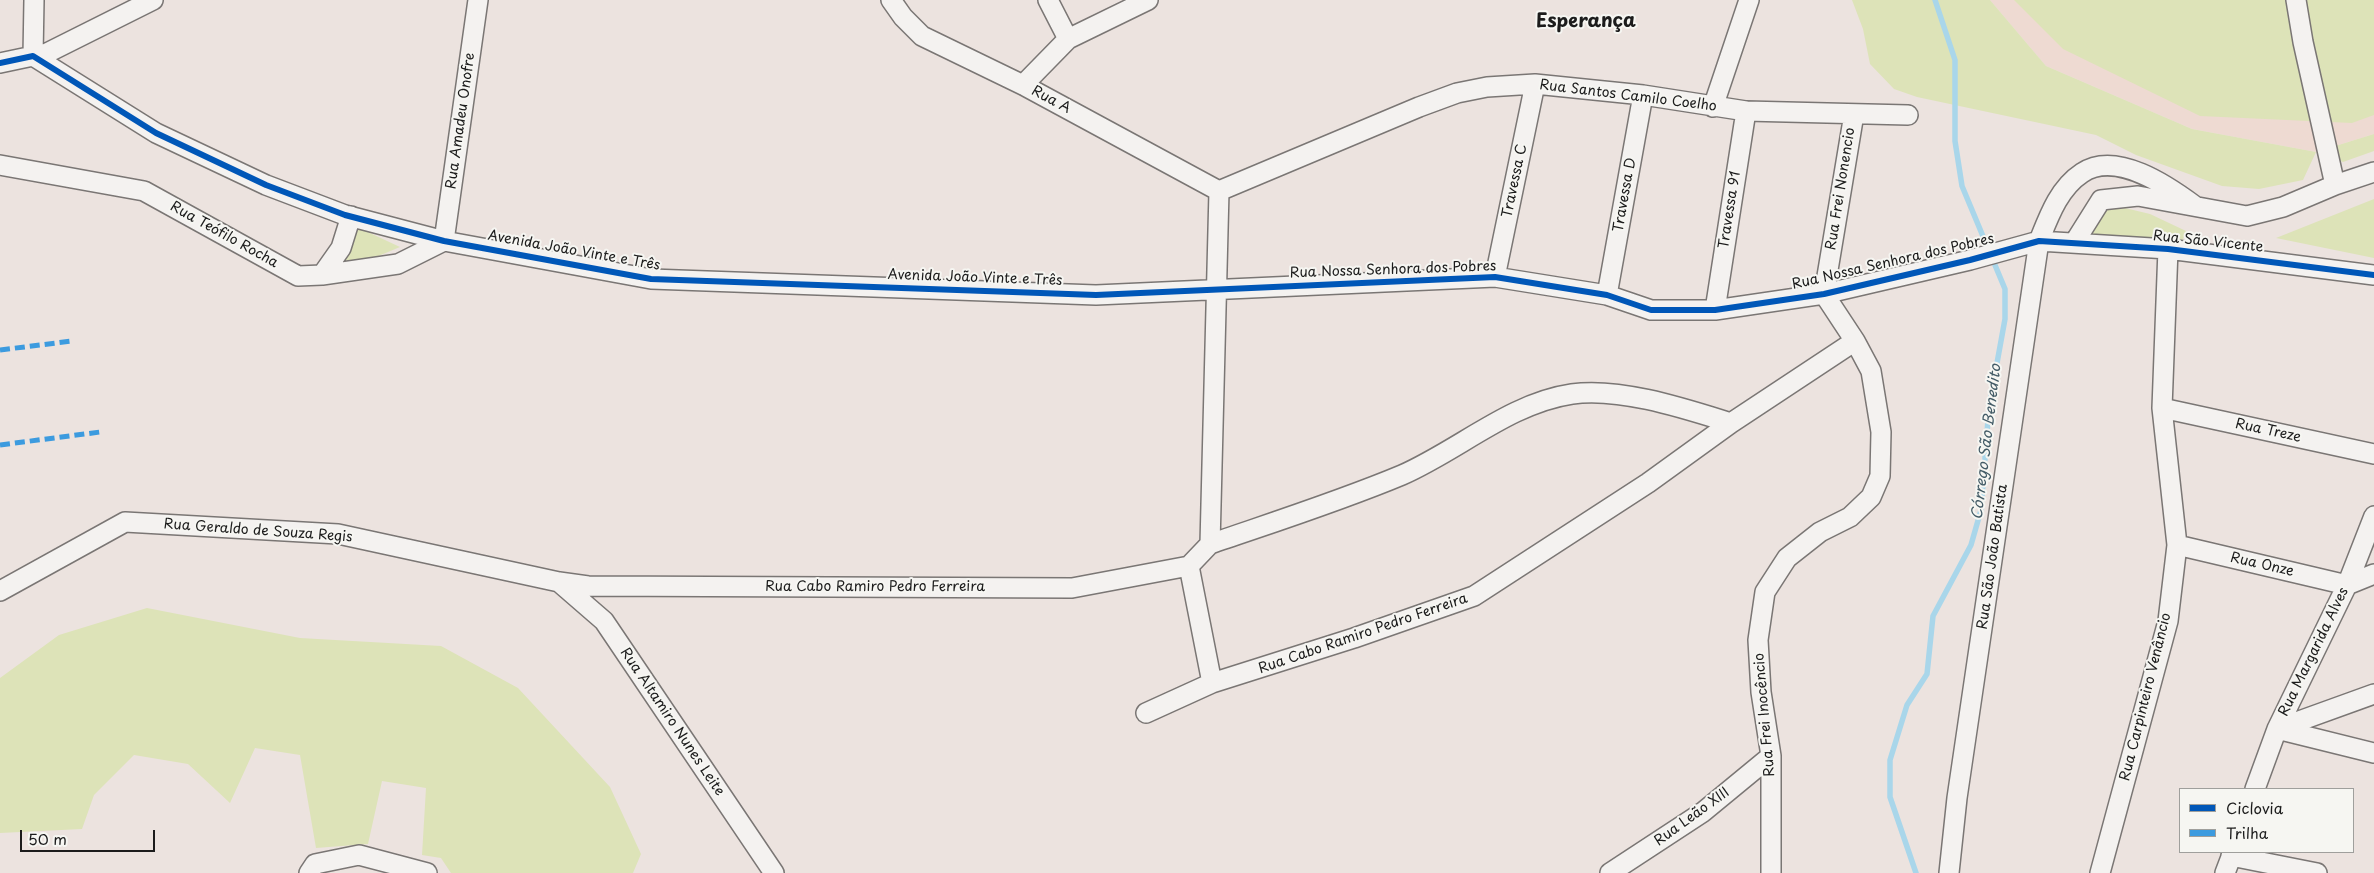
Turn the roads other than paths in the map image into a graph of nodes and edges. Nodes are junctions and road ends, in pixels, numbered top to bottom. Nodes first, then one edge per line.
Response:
1 (34, 0) edge
2 (153, 0) edge
3 (478, 0) edge
4 (891, 0) edge
5 (1048, 0) edge
6 (1148, 0) edge
7 (1749, 0) edge
8 (2296, 0) edge
9 (1068, 39) junction
10 (35, 57) junction
11 (0, 63) edge
12 (1535, 84) junction
13 (1023, 85) junction
14 (1642, 95) junction
15 (1713, 107) junction
16 (1746, 111) junction
17 (1854, 114) junction
18 (1908, 115) dead end
19 (0, 165) edge
20 (2374, 172) edge
21 (2335, 185) junction
22 (1219, 191) junction
23 (2195, 206) junction
24 (352, 216) junction
25 (444, 241) junction
26 (2039, 241) junction
27 (2074, 243) junction
28 (2168, 249) junction
29 (322, 275) junction
30 (2374, 275) edge
31 (1495, 277) junction
32 (1217, 289) junction
33 (1824, 294) junction
34 (1606, 295) junction
35 (1714, 310) junction
36 (1855, 341) junction
37 (2162, 408) junction
38 (1731, 423) junction
39 (2374, 454) edge
40 (2374, 516) edge
41 (1210, 544) junction
42 (2177, 545) junction
43 (1189, 566) junction
44 (2374, 574) edge
45 (559, 582) junction
46 (2347, 585) junction
47 (0, 591) edge
48 (1212, 683) junction
49 (2374, 694) edge
50 (1146, 713) dead end
51 (2276, 729) junction
52 (2374, 753) edge
53 (1771, 756) junction
54 (2255, 788) edge
55 (2230, 860) edge
56 (309, 873) edge
57 (427, 873) edge
58 (774, 873) edge
59 (1610, 873) edge
60 (1772, 873) edge
61 (1950, 873) edge
62 (2100, 873) edge
63 (2316, 873) edge

1 - 10 street
2 - 10 street
3 - 25 street, Rua Amadeu Onofre
4 - 13 street, Rua A
5 - 9 street
6 - 9 street
7 - 15 street
8 - 21 street
9 - 13 street
10 - 11 street
10 - 24 street, Avenida João Vinte e Três
12 - 14 street, Rua Santos Camilo Coelho
12 - 22 street, Rua Santos Camilo Coelho
12 - 31 street, Travessa C
13 - 22 street, Rua A
14 - 15 street, Rua Santos Camilo Coelho
14 - 34 street, Travessa D
15 - 16 street, Rua Santos Camilo Coelho
16 - 17 street, Rua Santos Camilo Coelho
16 - 35 street, Travessa 91
17 - 18 street, Rua Santos Camilo Coelho
17 - 33 street, Rua Frei Nonencio
19 - 29 street, Rua Teófilo Rocha
20 - 21 street
21 - 23 street
22 - 32 street
23 - 26 street, Rua São João Batista
23 - 27 street
24 - 25 street, Avenida João Vinte e Três
24 - 29 street
25 - 29 street, Rua Teófilo Rocha
25 - 32 street, Avenida João Vinte e Três
26 - 27 street, Rua São Vicente
26 - 33 street, Rua Nossa Senhora dos Pobres
26 - 61 street, Rua São João Batista
27 - 28 street, Rua São Vicente
28 - 30 street, Rua São Vicente
28 - 37 street, Rua Carpinteiro Venâncio
31 - 32 street, Rua Nossa Senhora dos Pobres
31 - 34 street, Rua Nossa Senhora dos Pobres
32 - 41 street
33 - 35 street, Rua Nossa Senhora dos Pobres
33 - 36 street, Rua Frei Inocêncio
34 - 35 street, Rua Nossa Senhora dos Pobres
36 - 38 street, Rua Cabo Ramiro Pedro Ferreira
36 - 53 street, Rua Frei Inocêncio
37 - 39 street, Rua Treze
37 - 42 street, Rua Carpinteiro Venâncio
38 - 41 street
38 - 48 street, Rua Cabo Ramiro Pedro Ferreira
40 - 46 street, Rua Margarida Alves
41 - 43 street
42 - 46 street, Rua Onze
42 - 62 street, Rua Carpinteiro Venâncio
43 - 45 street, Rua Cabo Ramiro Pedro Ferreira
43 - 48 street
44 - 46 street
45 - 47 street, Rua Geraldo de Souza Regis
45 - 58 street, Rua Altamiro Nunes Leite
46 - 51 street, Rua Margarida Alves
48 - 50 street, Rua Cabo Ramiro Pedro Ferreira
49 - 51 street
51 - 52 street
51 - 54 street, Rua Margarida Alves
53 - 59 street, Rua Leão XIII
53 - 60 street, Rua Frei Inocêncio
55 - 63 street
56 - 57 street

